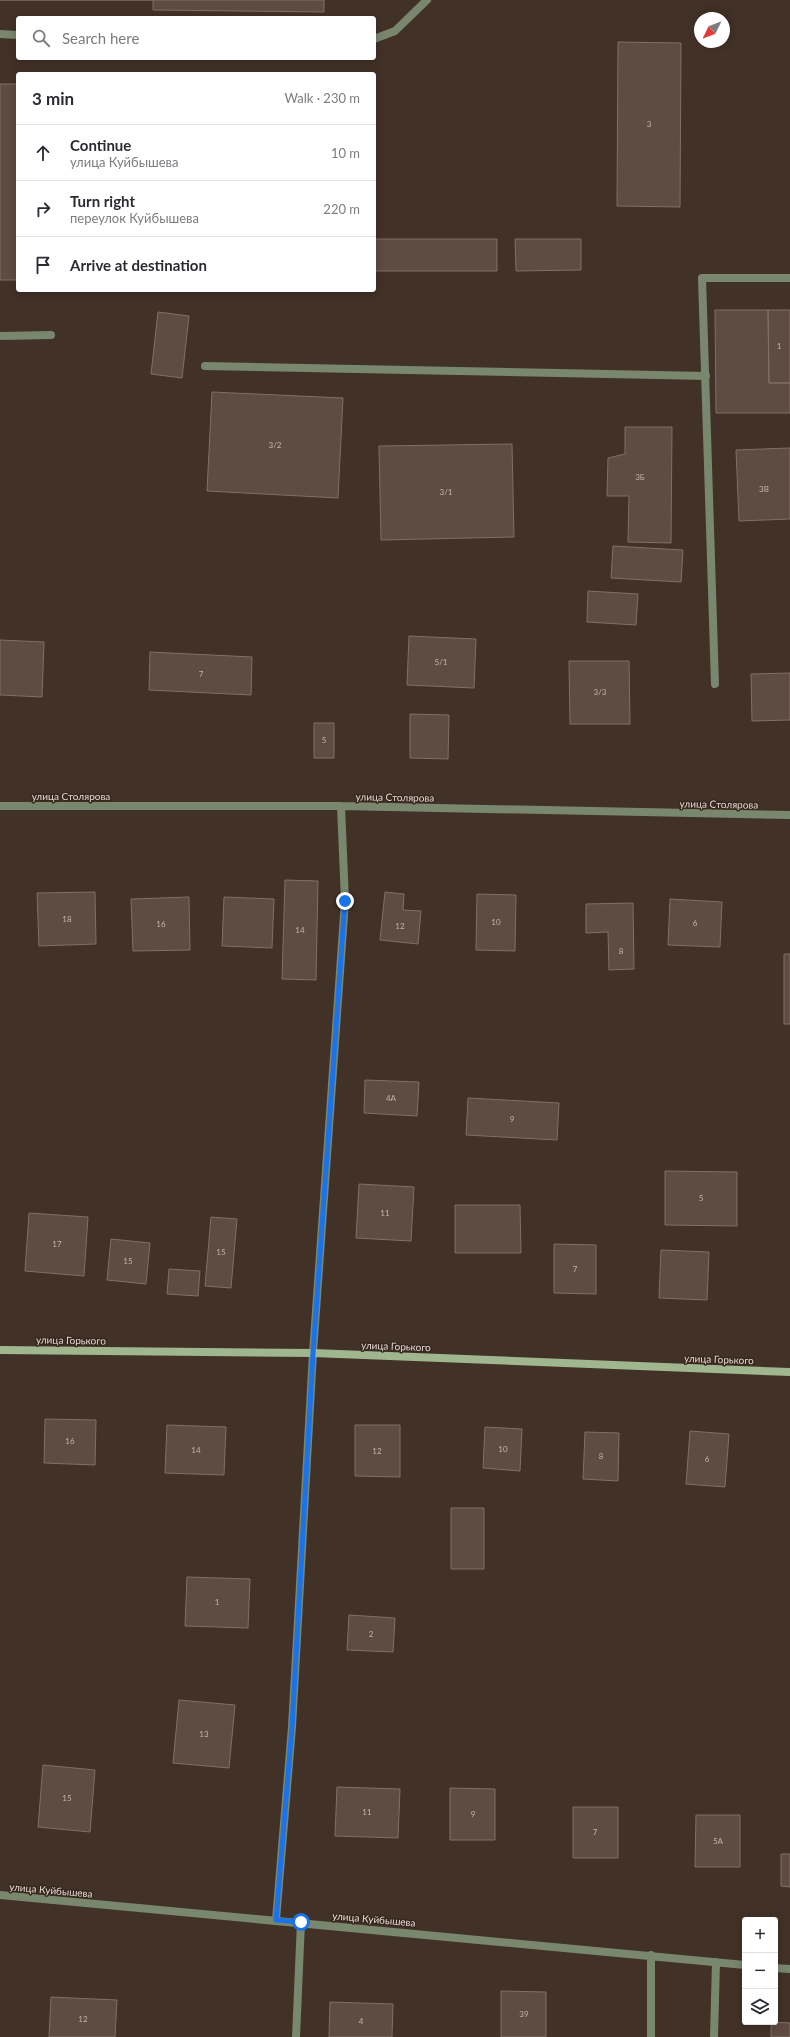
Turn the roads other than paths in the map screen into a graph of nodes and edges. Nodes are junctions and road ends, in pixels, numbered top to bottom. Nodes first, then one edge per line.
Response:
1 (427, 0) edge
2 (0, 34) edge
3 (16, 35) edge
4 (376, 38) edge
5 (790, 278) edge
6 (51, 335) dead end
7 (0, 336) edge
8 (205, 366) dead end
9 (706, 376) junction
10 (715, 684) dead end
11 (0, 806) edge
12 (341, 806) junction
13 (790, 815) edge
14 (0, 1350) edge
15 (313, 1353) junction
16 (790, 1372) edge
17 (0, 1895) edge
18 (276, 1920) junction
19 (301, 1922) junction
20 (651, 1955) junction
21 (716, 1962) junction
22 (742, 1965) edge
23 (778, 1968) edge
24 (790, 1969) edge
25 (296, 2037) edge
26 (651, 2037) edge
27 (714, 2037) edge

1 - 4 street
2 - 3 street
5 - 9 street
6 - 7 street
8 - 9 street
9 - 10 street
11 - 12 street, улица Столярова
12 - 13 street, улица Столярова
12 - 15 street
14 - 15 main road, улица Горького
15 - 16 main road, улица Горького
15 - 18 street
17 - 18 street, улица Куйбышева
18 - 19 street, улица Куйбышева
19 - 20 street, улица Куйбышева
19 - 25 street
20 - 21 street, улица Куйбышева
20 - 26 street
21 - 22 street, улица Куйбышева
21 - 27 street
23 - 24 street

